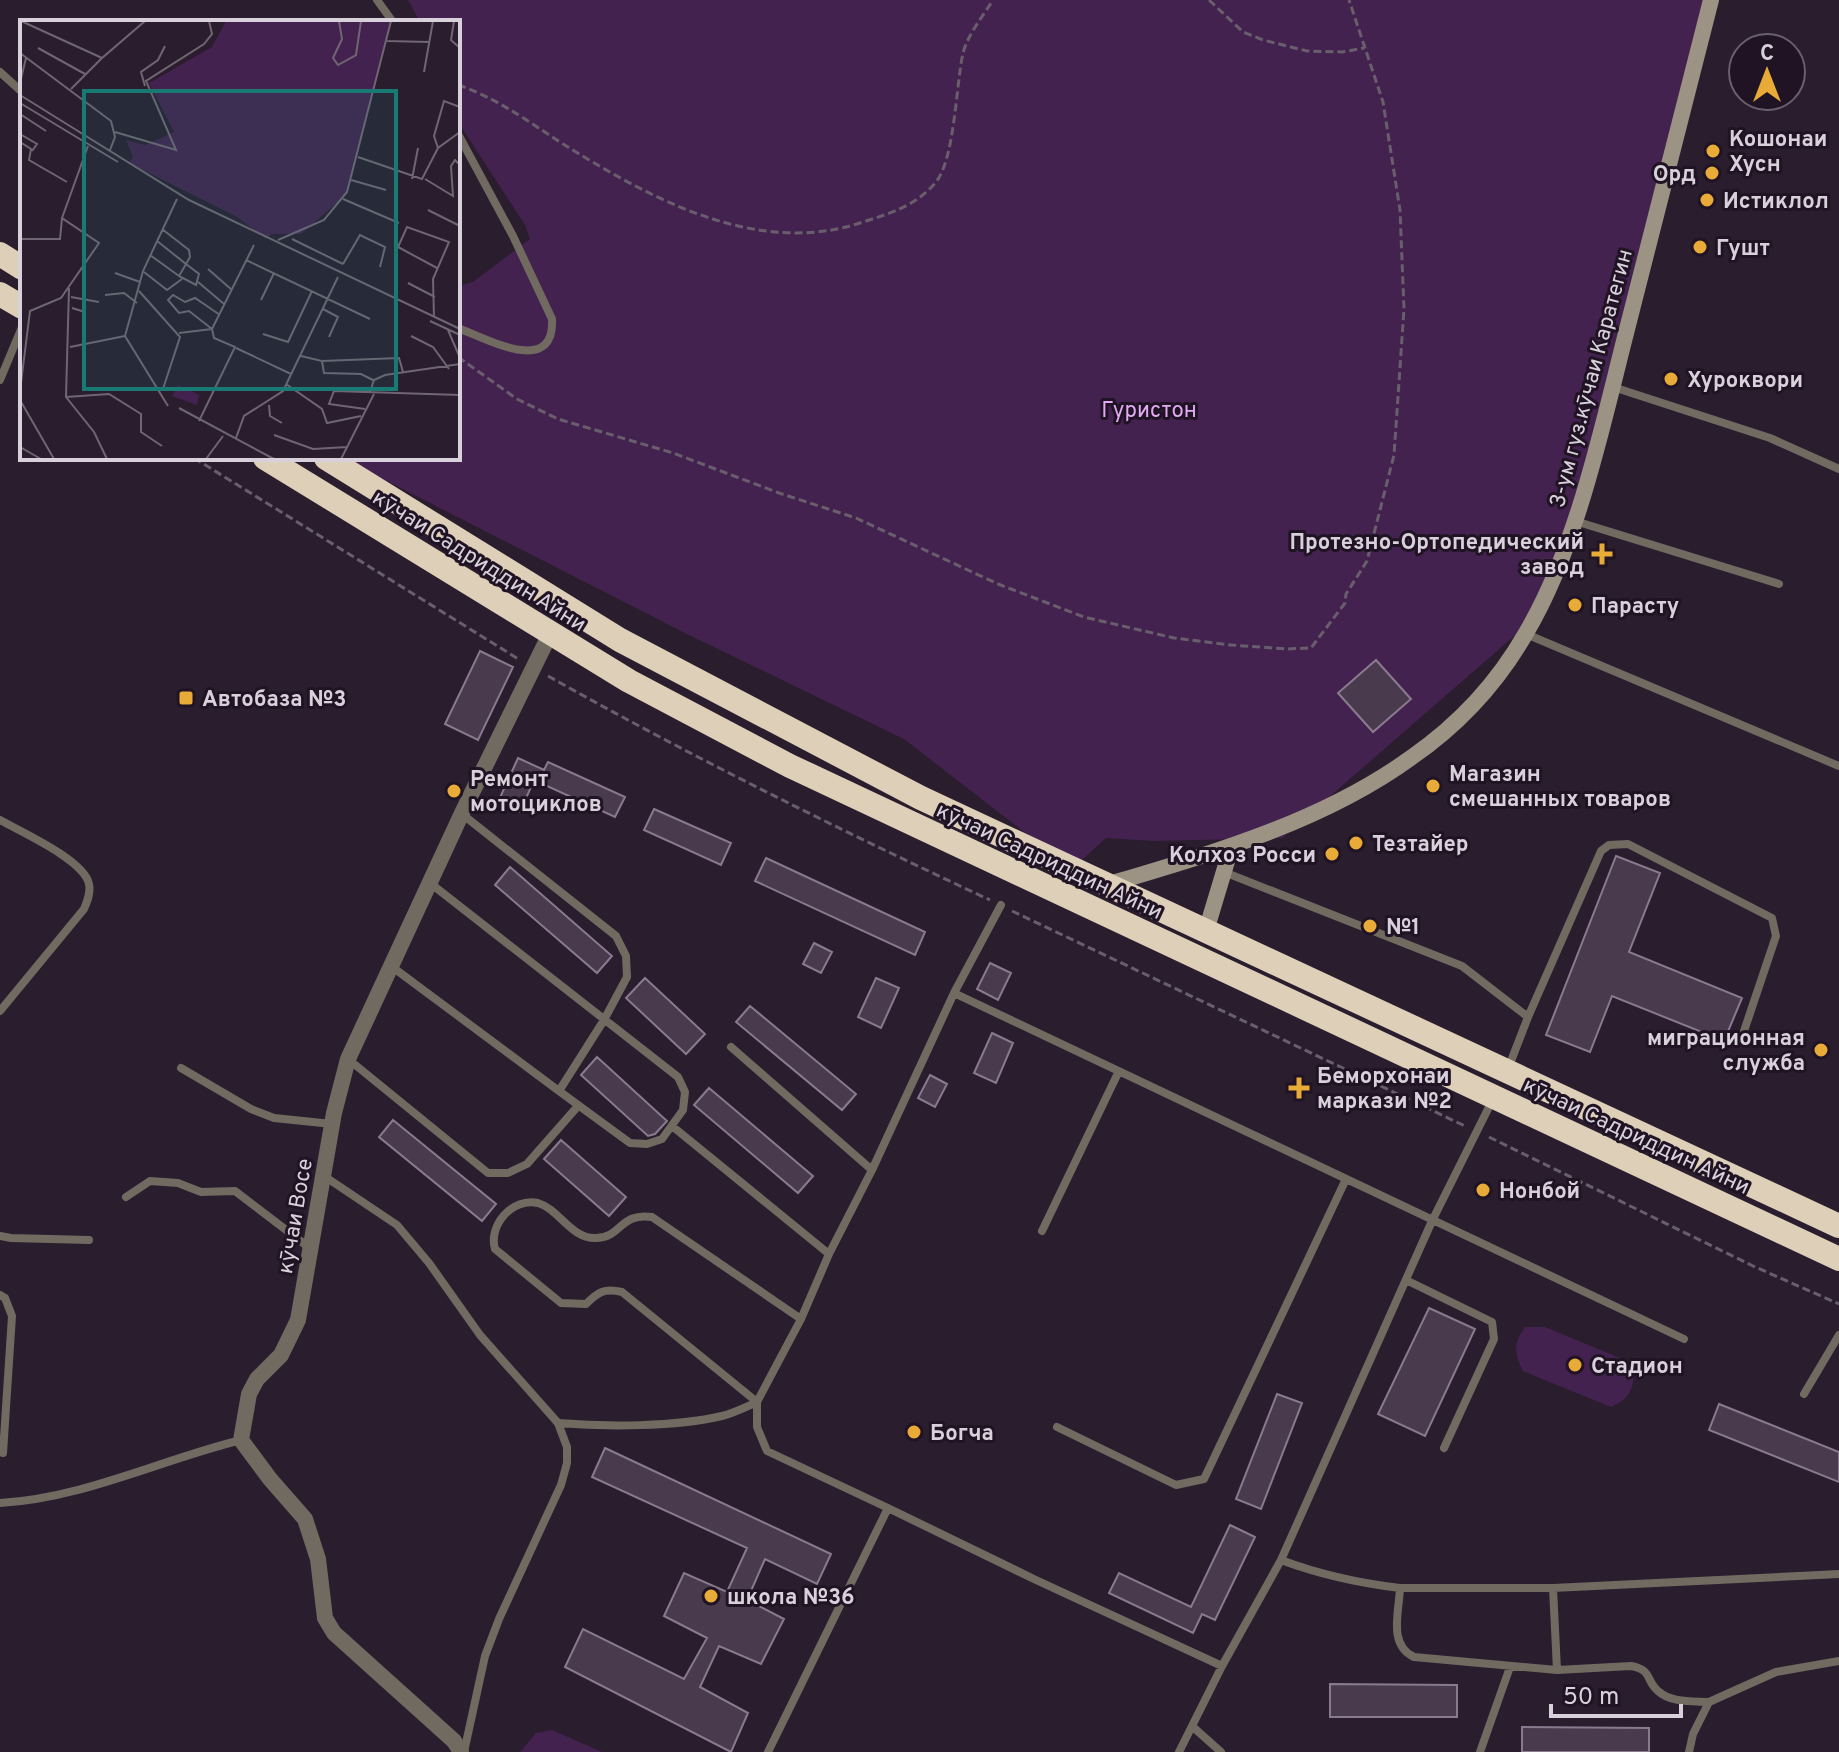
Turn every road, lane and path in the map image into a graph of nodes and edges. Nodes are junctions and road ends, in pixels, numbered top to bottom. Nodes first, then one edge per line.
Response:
1 (377, 0) edge
2 (993, 0) edge
3 (1209, 0) edge
4 (1349, 0) edge
5 (1711, 0) edge
6 (392, 20) edge
7 (1364, 48) junction
8 (0, 72) edge
9 (460, 86) edge
10 (20, 90) edge
11 (460, 138) edge
12 (0, 254) edge
13 (20, 267) edge
14 (0, 294) edge
15 (20, 306) edge
16 (460, 329) edge
17 (20, 332) edge
18 (460, 358) edge
19 (0, 380) edge
20 (1613, 387) junction
21 (268, 460) edge
22 (329, 460) edge
23 (1839, 469) edge
24 (1574, 521) junction
25 (1779, 584) dead end
26 (550, 634) junction
27 (1526, 634) junction
28 (1839, 766) edge
29 (462, 813) junction
30 (0, 820) edge
31 (1231, 848) junction
32 (1223, 872) junction
33 (430, 883) junction
34 (1106, 885) junction
35 (1001, 905) dead end
36 (1206, 931) junction
37 (390, 966) junction
38 (954, 993) junction
39 (0, 1011) edge
40 (1528, 1017) junction
41 (604, 1020) junction
42 (1743, 1034) dead end
43 (731, 1047) dead end
44 (348, 1059) junction
45 (181, 1068) dead end
46 (1507, 1072) junction
47 (1118, 1073) junction
48 (559, 1091) junction
49 (1495, 1096) junction
50 (578, 1106) junction
51 (332, 1124) junction
52 (672, 1126) junction
53 (872, 1170) junction
54 (324, 1176) junction
55 (1346, 1179) junction
56 (126, 1197) dead end
57 (1432, 1221) junction
58 (1839, 1226) edge
59 (1042, 1231) dead end
60 (0, 1236) edge
61 (89, 1240) dead end
62 (312, 1249) junction
63 (829, 1254) junction
64 (1839, 1259) edge
65 (1406, 1280) junction
66 (0, 1295) edge
67 (801, 1319) junction
68 (1839, 1335) edge
69 (1684, 1339) dead end
70 (1804, 1394) dead end
71 (757, 1402) junction
72 (558, 1423) junction
73 (1057, 1427) dead end
74 (241, 1440) junction
75 (1444, 1448) dead end
76 (3, 1453) dead end
77 (0, 1503) edge
78 (888, 1508) junction
79 (1281, 1560) junction
80 (1839, 1574) edge
81 (1400, 1588) junction
82 (1553, 1588) junction
83 (1839, 1661) edge
84 (1222, 1666) junction
85 (1510, 1667) junction
86 (1557, 1670) junction
87 (1709, 1702) junction
88 (1193, 1727) junction
89 (463, 1752) edge
90 (768, 1752) edge
91 (1179, 1752) edge
92 (1221, 1752) edge
93 (1480, 1752) edge
94 (1689, 1752) edge

1 - 6 lane
2 - 9 path
3 - 7 path
4 - 7 path
5 - 20 street, 3-ум гуз.кӯчаи Каратегин
7 - 18 path
8 - 10 lane
11 - 16 lane
12 - 13 highway
14 - 15 highway
17 - 19 lane
20 - 23 lane
20 - 24 street, 3-ум гуз.кӯчаи Каратегин
21 - 26 highway, кӯчаи Садриддин Айни
22 - 34 highway, кӯчаи Садриддин Айни
24 - 25 lane
24 - 27 street, 3-ум гуз.кӯчаи Каратегин
26 - 29 street, кӯчаи Восе
26 - 49 highway, кӯчаи Садриддин Айни
27 - 28 lane
27 - 31 street, 3-ум гуз.кӯчаи Каратегин
29 - 33 street, кӯчаи Восе
29 - 41 lane
30 - 39 lane
31 - 32 street
31 - 34 street, 3-ум гуз.кӯчаи Каратегин
32 - 36 street
32 - 40 lane
33 - 37 street, кӯчаи Восе
33 - 41 lane
34 - 36 highway, кӯчаи Садриддин Айни
35 - 38 lane
36 - 46 highway, кӯчаи Садриддин Айни
37 - 44 street, кӯчаи Восе
37 - 48 lane
38 - 47 lane
38 - 53 lane
40 - 42 lane
40 - 46 lane
41 - 48 lane
41 - 52 lane
43 - 53 lane
44 - 50 lane
44 - 51 street, кӯчаи Восе
45 - 51 lane
46 - 58 highway, кӯчаи Садриддин Айни
47 - 55 lane
47 - 59 lane
48 - 50 lane
49 - 57 lane
49 - 64 highway, кӯчаи Садриддин Айни
50 - 52 lane
51 - 54 street, кӯчаи Восе
52 - 63 lane
53 - 63 lane
54 - 62 street, кӯчаи Восе
54 - 72 lane
55 - 57 lane
55 - 73 lane
56 - 62 lane
57 - 65 lane
57 - 69 lane
60 - 61 lane
62 - 74 street, кӯчаи Восе
63 - 67 lane
65 - 75 lane
65 - 79 lane
66 - 76 lane
67 - 71 lane
67 - 71 lane
68 - 70 lane
71 - 72 lane
71 - 78 lane
72 - 89 lane
74 - 77 lane
74 - 89 street
78 - 84 lane
78 - 90 lane
79 - 81 lane
79 - 84 lane
80 - 82 lane
81 - 82 lane
81 - 85 lane
82 - 86 lane
83 - 87 lane
84 - 88 lane
85 - 86 lane
85 - 93 lane
86 - 87 lane
87 - 94 lane
88 - 91 lane
88 - 92 lane

